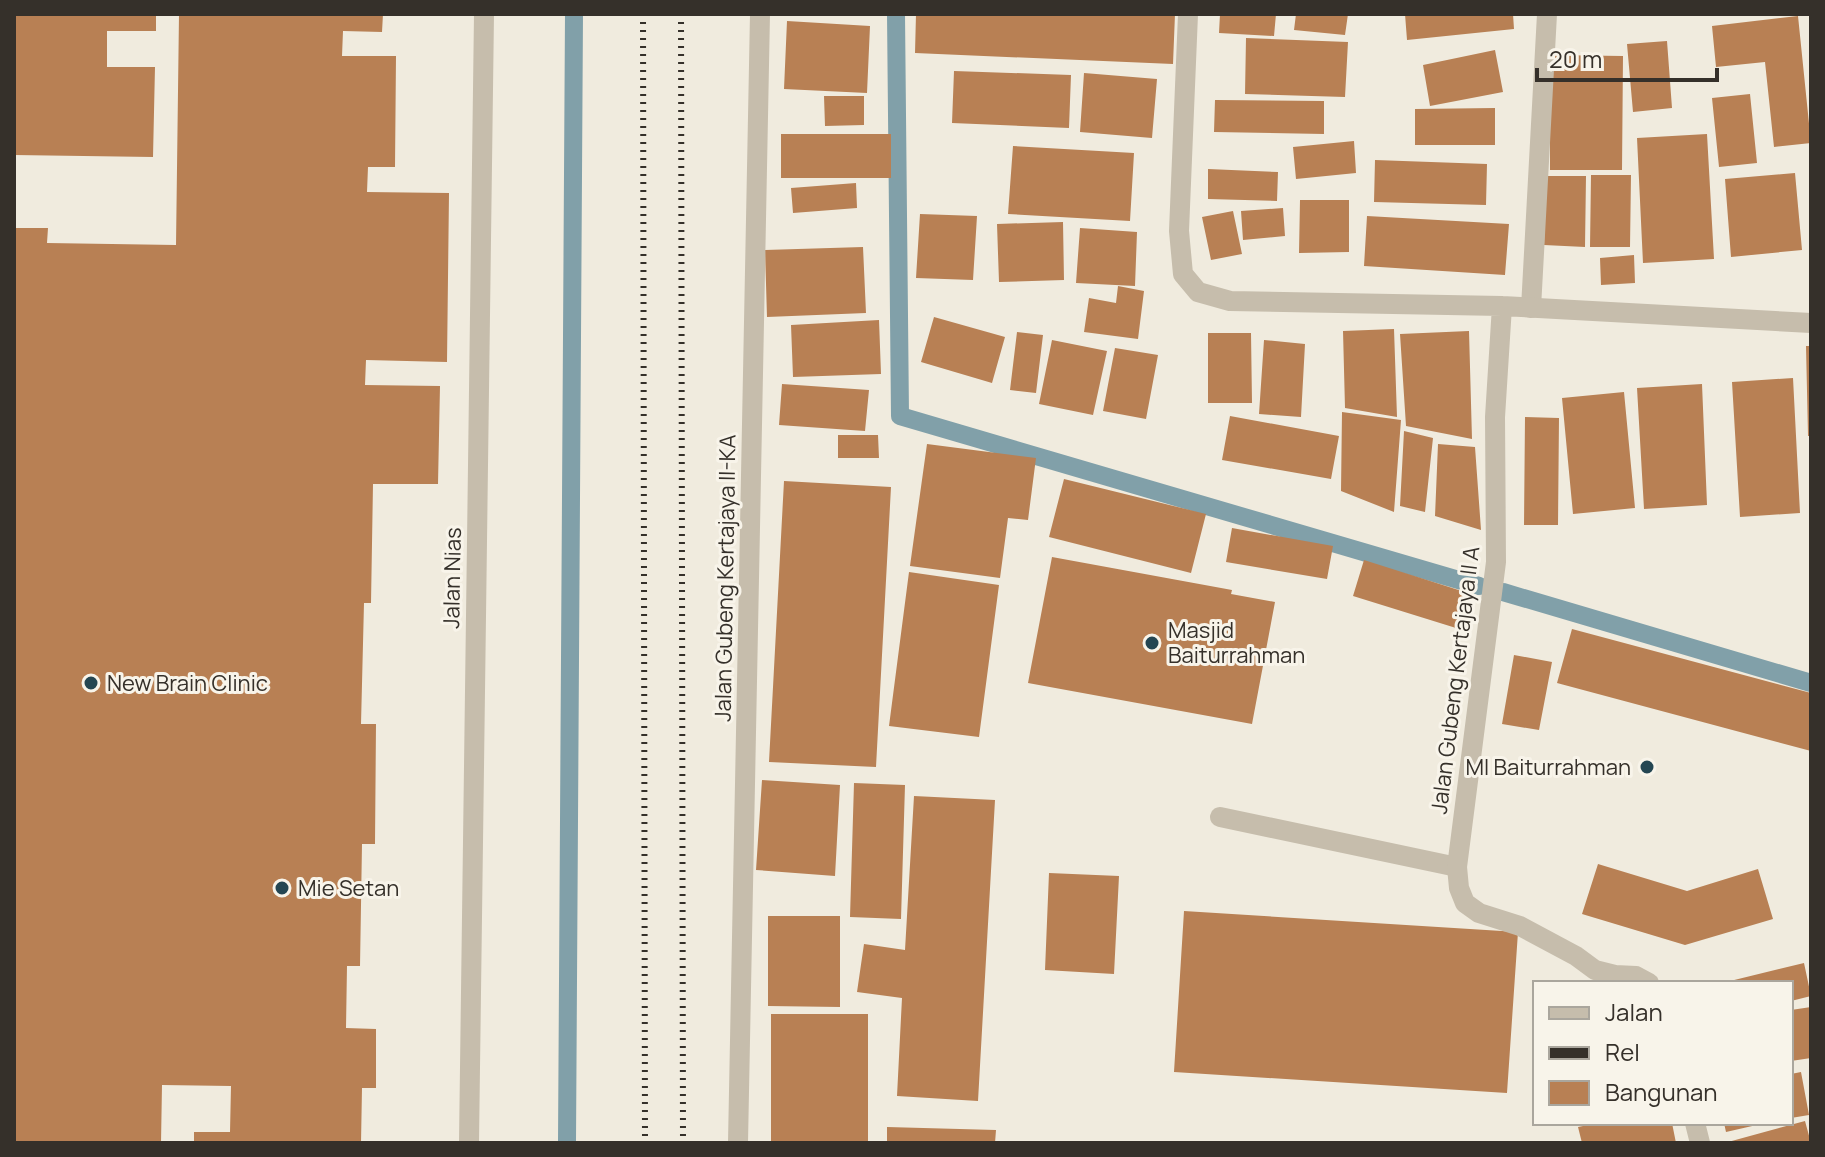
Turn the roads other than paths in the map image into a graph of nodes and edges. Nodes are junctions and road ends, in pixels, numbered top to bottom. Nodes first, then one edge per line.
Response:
1 (484, 14) edge
2 (760, 14) edge
3 (1188, 14) edge
4 (1547, 14) edge
5 (1502, 306) junction
6 (1531, 308) junction
7 (1811, 323) edge
8 (1220, 817) dead end
9 (1457, 867) junction
10 (1645, 981) edge
11 (469, 1143) edge
12 (738, 1143) edge

1 - 11 street, Jalan Nias
2 - 12 street, Jalan Gubeng Kertajaya II-KA
3 - 5 street
4 - 6 street
5 - 6 street
5 - 9 street, Jalan Gubeng Kertajaya II A
6 - 7 street
8 - 9 street
9 - 10 street

